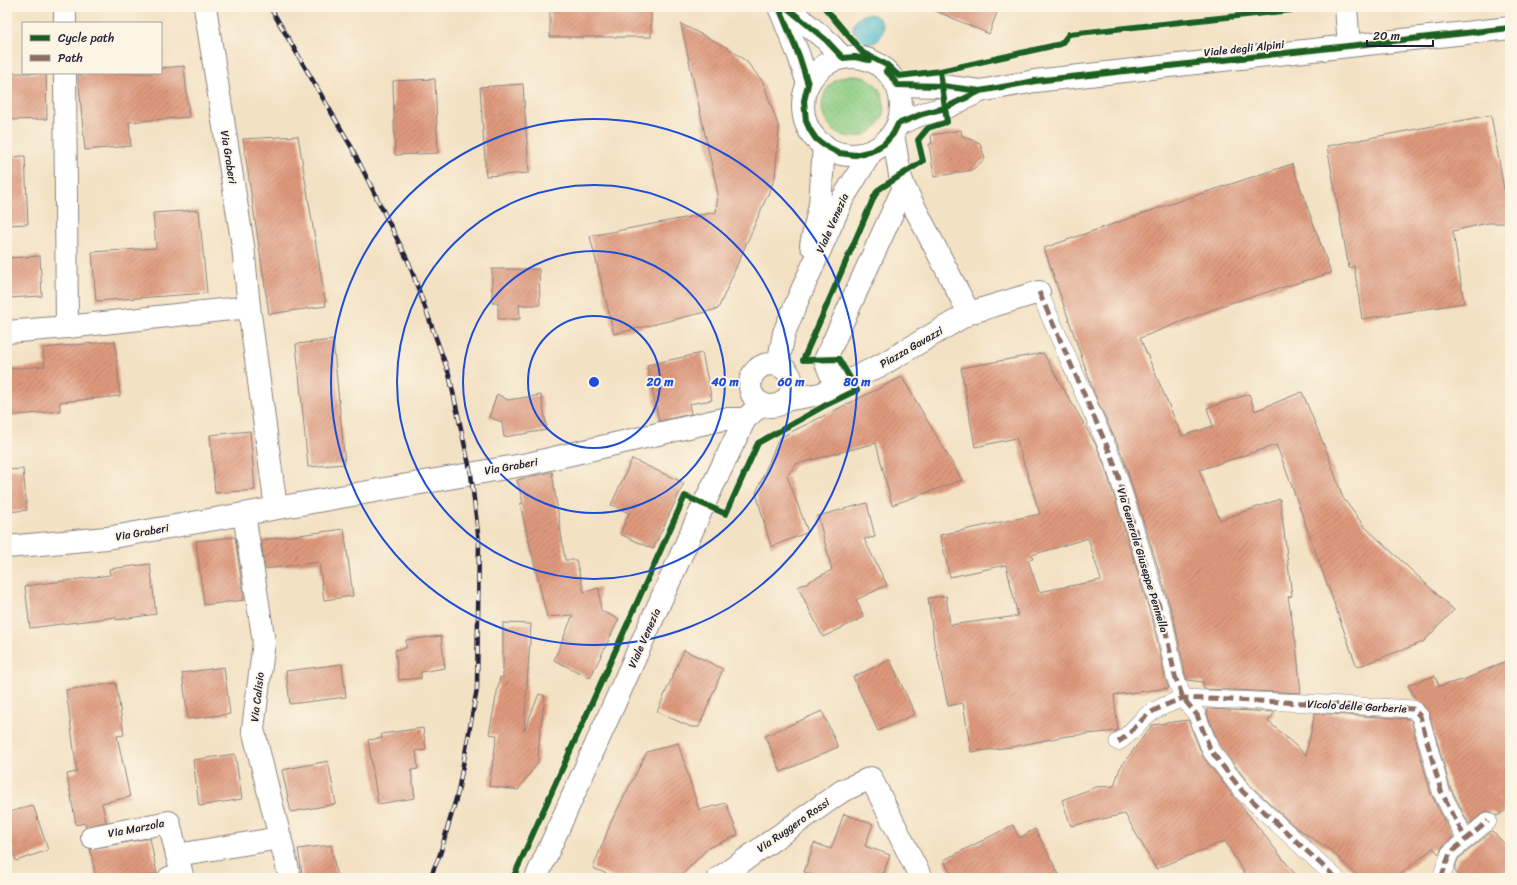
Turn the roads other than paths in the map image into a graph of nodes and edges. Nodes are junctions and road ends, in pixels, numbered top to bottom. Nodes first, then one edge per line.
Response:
1 (65, 7) edge
2 (205, 7) edge
3 (779, 7) edge
4 (786, 7) edge
5 (1346, 7) edge
6 (65, 22) edge
7 (1510, 28) edge
8 (1349, 46) junction
9 (843, 58) junction
10 (65, 74) edge
11 (808, 84) junction
12 (897, 85) junction
13 (980, 91) junction
14 (895, 129) junction
15 (824, 145) junction
16 (872, 151) junction
17 (904, 187) junction
18 (1039, 292) joint
19 (798, 299) junction
20 (249, 307) junction
21 (969, 313) junction
22 (67, 327) junction
23 (7, 332) edge
24 (778, 365) junction
25 (836, 387) junction
26 (785, 400) junction
27 (762, 404) junction
28 (745, 419) junction
29 (276, 508) junction
30 (244, 514) junction
31 (7, 546) edge
32 (1183, 698) junction
33 (1118, 742) dead end
34 (1488, 821) dead end
35 (92, 837) dead end
36 (280, 838) junction
37 (1466, 840) junction
38 (177, 855) junction
39 (169, 878) edge
40 (290, 878) edge
41 (536, 878) edge
42 (719, 878) edge
43 (921, 878) edge
44 (1336, 878) edge
45 (1441, 878) edge

1 - 6 street
2 - 20 street, Via Graberi
3 - 11 street
4 - 9 street
5 - 8 street
7 - 8 street, Viale degli Alpini
8 - 13 street, Viale degli Alpini
9 - 11 street
9 - 12 street
10 - 22 street
11 - 15 street
12 - 13 street
12 - 14 street
13 - 14 street
14 - 16 street
14 - 17 street
15 - 16 street
15 - 19 street, Viale Venezia
16 - 19 street, Viale Venezia
17 - 21 street
17 - 25 street
18 - 21 street, Piazza Gavazzi
18 - 32 street, Via Generale Giuseppe Pennella
19 - 24 street, Viale Venezia
20 - 22 street
20 - 29 street, Via Graberi
21 - 25 street, Piazza Gavazzi
22 - 23 street
24 - 26 street
24 - 27 street
25 - 26 street, Piazza Gavazzi
26 - 27 street
27 - 28 street, Viale Venezia
28 - 29 street, Via Graberi
28 - 41 street, Viale Venezia
29 - 30 street, Via Graberi
30 - 31 street, Via Graberi
30 - 36 street, Via Calisio
32 - 33 street
32 - 37 street, Vicolo delle Garberie
32 - 44 street, Via Generale Giuseppe Pennella
34 - 37 street
35 - 38 street, Via Marzola
36 - 38 street
36 - 40 street, Via Calisio
37 - 45 street
38 - 39 street, Via Marzola
42 - 43 street, Via Ruggero Rossi

